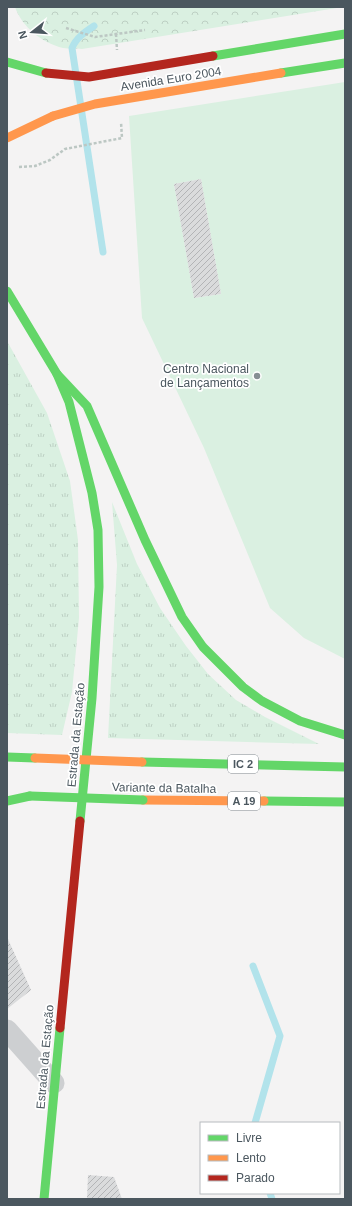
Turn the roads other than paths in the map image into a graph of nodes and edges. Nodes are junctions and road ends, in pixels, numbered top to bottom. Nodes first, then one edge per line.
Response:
1 (345, 34) edge
2 (7, 62) edge
3 (345, 63) edge
4 (7, 138) edge
5 (7, 291) edge
6 (56, 374) junction
7 (345, 735) edge
8 (7, 757) edge
9 (345, 767) edge
10 (7, 793) edge
11 (30, 796) junction
12 (7, 801) edge
13 (345, 802) edge
14 (7, 1030) edge
15 (54, 1083) junction
16 (44, 1199) edge

1 - 2 main road, Avenida Euro 2004, bridge
3 - 4 main road, Avenida Euro 2004, bridge
5 - 6 main road, Estrada da Estação
6 - 7 main road
6 - 15 main road, Estrada da Estação
8 - 9 main road, IC 2, bridge
10 - 11 main road, Variante da Batalha / A 19
11 - 12 main road
11 - 13 main road, Variante da Batalha / A 19, bridge
14 - 15 street
15 - 16 main road, Estrada da Estação

